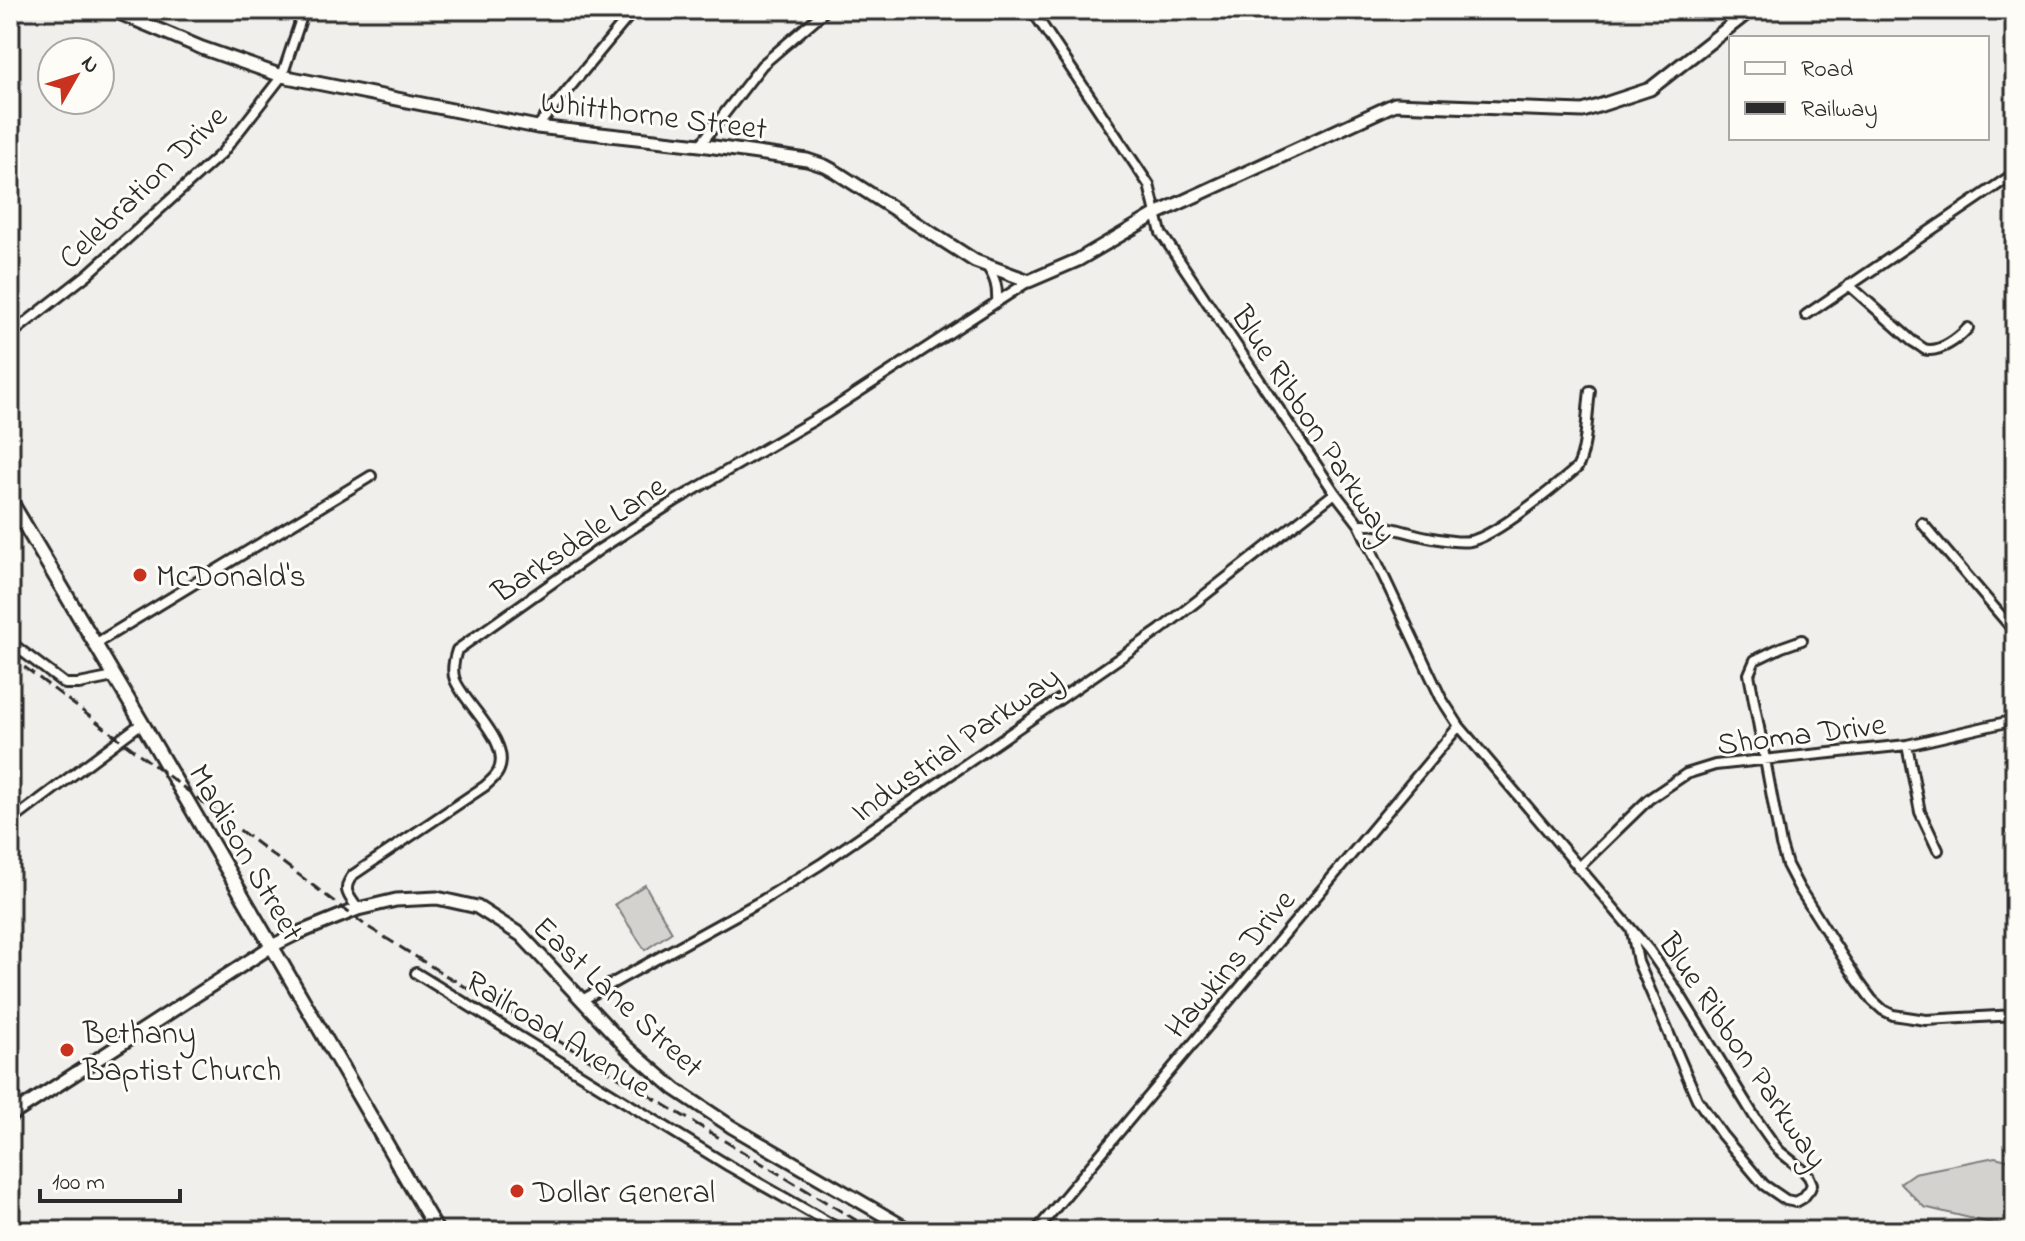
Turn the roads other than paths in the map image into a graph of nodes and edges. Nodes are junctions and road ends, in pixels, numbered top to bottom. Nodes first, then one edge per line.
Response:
1 (112, 10) edge
2 (304, 10) edge
3 (634, 10) edge
4 (826, 10) edge
5 (1032, 10) edge
6 (1751, 10) edge
7 (282, 76) junction
8 (537, 127) junction
9 (700, 145) junction
10 (2015, 173) edge
11 (1158, 213) junction
12 (987, 266) junction
13 (1029, 281) junction
14 (1849, 285) junction
15 (997, 302) junction
16 (1806, 315) dead end
17 (1968, 328) dead end
18 (10, 335) edge
19 (1590, 391) dead end
20 (371, 476) dead end
21 (1335, 493) junction
22 (10, 500) edge
23 (1922, 523) dead end
24 (1359, 524) junction
25 (2015, 632) edge
26 (1802, 640) dead end
27 (10, 642) edge
28 (95, 644) junction
29 (114, 677) junction
30 (2015, 720) edge
31 (142, 723) junction
32 (1459, 726) junction
33 (1907, 745) junction
34 (1765, 761) junction
35 (10, 822) edge
36 (1938, 850) dead end
37 (1578, 868) junction
38 (358, 909) junction
39 (1632, 931) junction
40 (272, 946) junction
41 (416, 973) dead end
42 (582, 1000) junction
43 (2015, 1015) edge
44 (10, 1116) edge
45 (437, 1231) edge
46 (843, 1231) edge
47 (911, 1231) edge
48 (1036, 1231) edge

1 - 7 street, Whitthorne Street
2 - 7 street, Celebration Drive
3 - 8 street
4 - 9 street
5 - 11 street, Blue Ribbon Parkway
6 - 11 street
7 - 8 street, Whitthorne Street
7 - 18 street, Celebration Drive
8 - 9 street, Whitthorne Street
9 - 12 street, Whitthorne Street
10 - 14 street
11 - 13 street
11 - 21 street, Blue Ribbon Parkway
12 - 13 street, Whitthorne Street
12 - 15 street
13 - 15 street, Barksdale Lane
14 - 16 street
14 - 17 street
15 - 38 street, Barksdale Lane
19 - 24 street
20 - 28 street
21 - 24 street, Blue Ribbon Parkway
21 - 42 street, Industrial Parkway
22 - 28 main road, Madison Street
23 - 25 street
24 - 32 street, Blue Ribbon Parkway
26 - 34 street
27 - 29 street
28 - 29 main road, Madison Street
29 - 31 main road, Madison Street
30 - 33 street, Shoma Drive
31 - 35 street
31 - 40 main road, Madison Street
32 - 37 street, Blue Ribbon Parkway
32 - 48 street, Hawkins Drive
33 - 34 street, Shoma Drive
33 - 36 street
34 - 37 street, Shoma Drive
34 - 43 street
37 - 39 street, Blue Ribbon Parkway
38 - 40 street, East Lane Street
38 - 42 street, East Lane Street
39 - 39 street, Blue Ribbon Parkway
40 - 44 street, East Lane Street
40 - 45 main road, Madison Street
41 - 46 street, Railroad Avenue
42 - 47 street, East Lane Street

